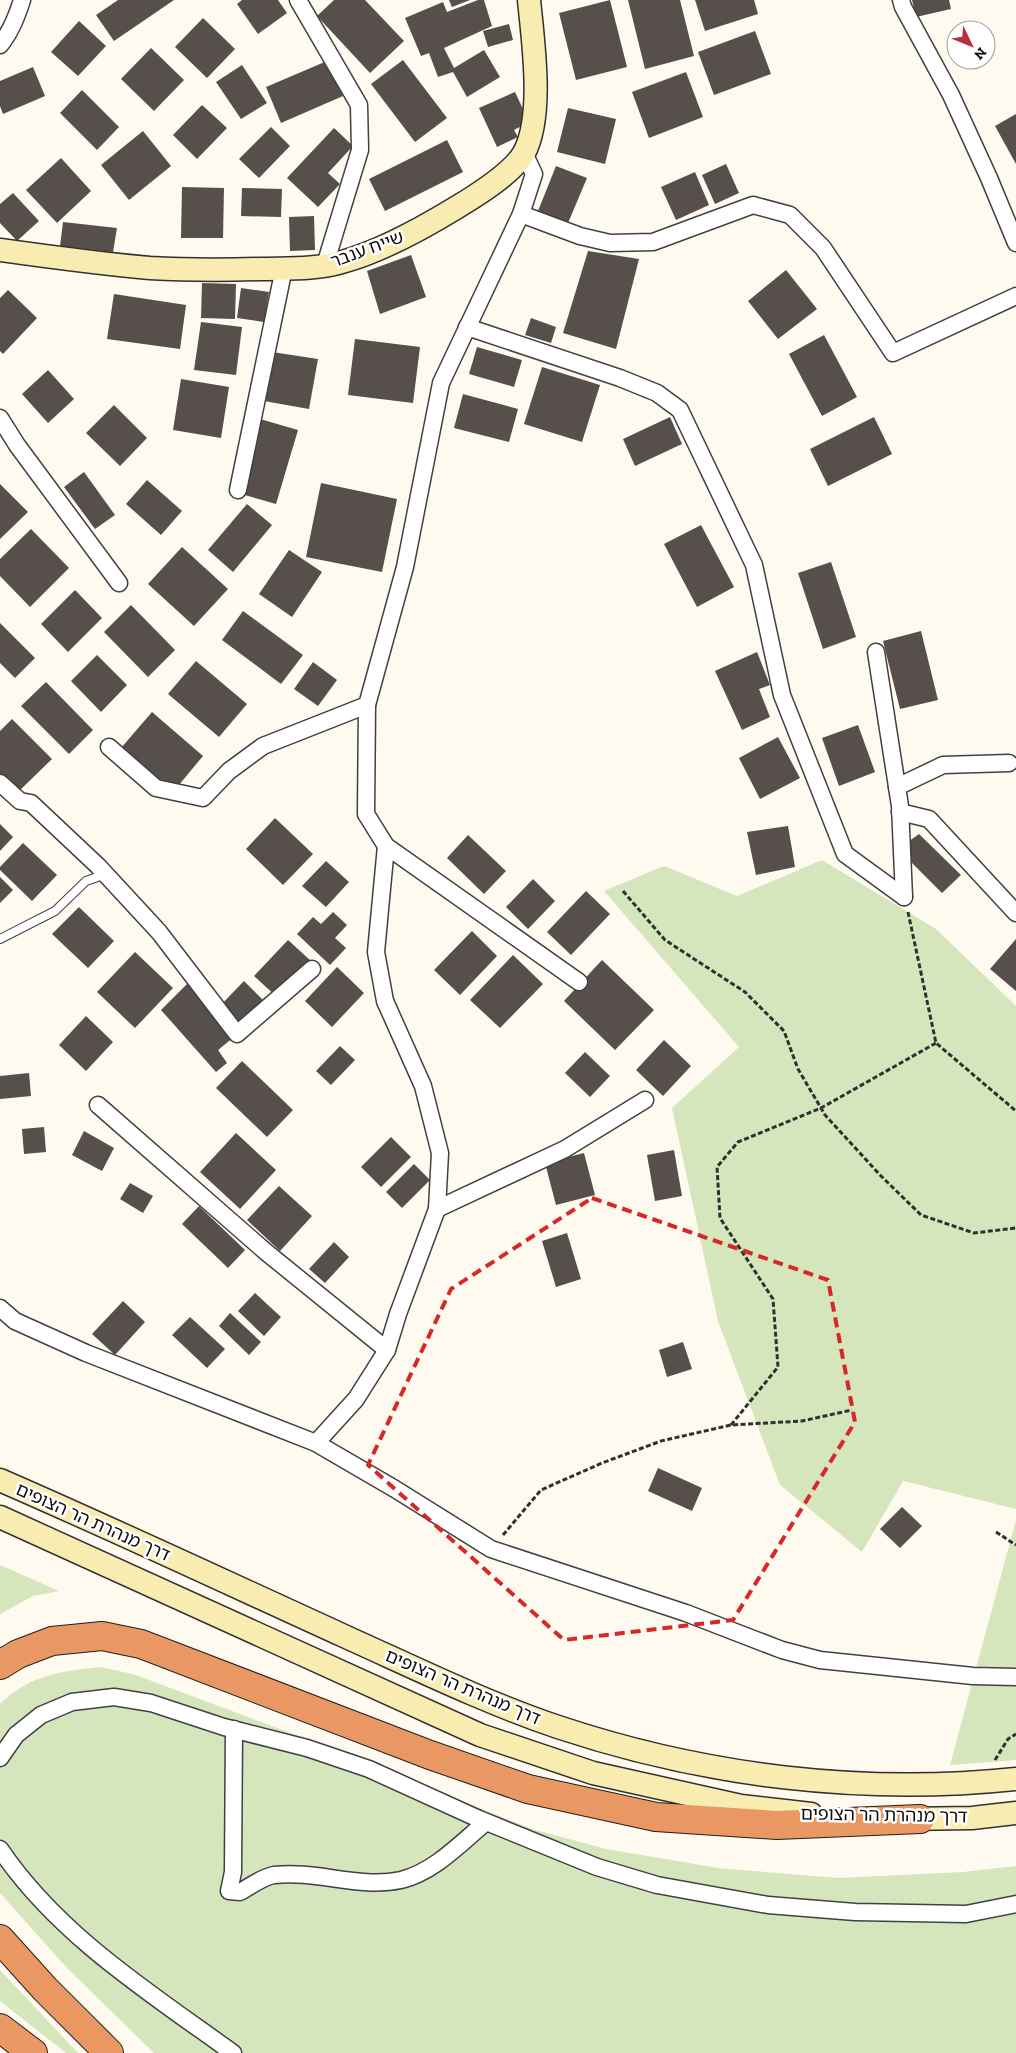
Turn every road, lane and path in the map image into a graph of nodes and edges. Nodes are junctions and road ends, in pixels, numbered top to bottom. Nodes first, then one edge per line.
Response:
1 (22, 0) edge
2 (298, 0) edge
3 (529, 0) edge
4 (901, 0) edge
5 (0, 45) edge
6 (524, 153) junction
7 (521, 214) junction
8 (1016, 243) edge
9 (0, 250) edge
10 (325, 265) junction
11 (284, 268) junction
12 (1016, 296) edge
13 (467, 327) junction
14 (0, 418) edge
15 (238, 490) dead end
16 (119, 583) dead end
17 (876, 652) dead end
18 (367, 705) junction
19 (109, 747) dead end
20 (1009, 763) dead end
21 (0, 783) edge
22 (897, 787) junction
23 (900, 812) junction
24 (386, 846) junction
25 (106, 874) junction
26 (623, 891) dead end
27 (904, 897) junction
28 (1016, 913) edge
29 (0, 939) edge
30 (312, 969) dead end
31 (579, 982) dead end
32 (936, 1043) junction
33 (645, 1100) dead end
34 (98, 1105) dead end
35 (820, 1108) junction
36 (1016, 1111) edge
37 (436, 1209) junction
38 (1016, 1228) edge
39 (0, 1308) edge
40 (387, 1350) junction
41 (852, 1410) dead end
42 (731, 1425) junction
43 (316, 1443) junction
44 (0, 1480) edge
45 (0, 1517) edge
46 (996, 1532) dead end
47 (1016, 1545) edge
48 (491, 1548) junction
49 (0, 1665) edge
50 (1016, 1677) edge
51 (234, 1729) junction
52 (1016, 1734) edge
53 (0, 1758) edge
54 (1016, 1779) edge
55 (981, 1783) junction
56 (1016, 1813) edge
57 (920, 1819) junction
58 (486, 1822) junction
59 (0, 1849) edge
60 (1016, 1904) edge
61 (0, 1939) edge
62 (0, 2028) edge
63 (33, 2053) edge
64 (109, 2053) edge
65 (233, 2053) edge

1 - 5 street
2 - 10 street
3 - 6 main road, שייח ענבר
4 - 8 street
6 - 7 street
6 - 10 main road, שייח ענבר
7 - 12 street
7 - 13 street
9 - 11 main road, שייח ענבר
10 - 11 main road, שייח ענבר
11 - 15 street
13 - 18 street
13 - 27 street
14 - 16 street
17 - 22 street
18 - 19 street
18 - 24 street
20 - 22 street
21 - 25 street
22 - 23 street
23 - 27 street
23 - 28 street
24 - 31 street
24 - 37 street
25 - 29 lane
25 - 30 street
26 - 35 path
27 - 32 path
32 - 35 path
32 - 36 path
33 - 37 street
34 - 40 street
35 - 38 path
35 - 42 path
37 - 40 street
39 - 43 street
40 - 43 street
41 - 42 path
42 - 48 path
43 - 48 street
44 - 55 main road, דרך מנהרת הר הצופים
45 - 57 main road, דרך מנהרת הר הצופים
46 - 47 path
48 - 50 street
49 - 57 highway
51 - 53 street
51 - 58 street
51 - 58 street
52 - 55 path
54 - 55 main road, דרך מנהרת הר הצופים
56 - 57 main road, דרך מנהרת הר הצופים
58 - 60 street
59 - 65 street
61 - 64 highway
62 - 63 highway

